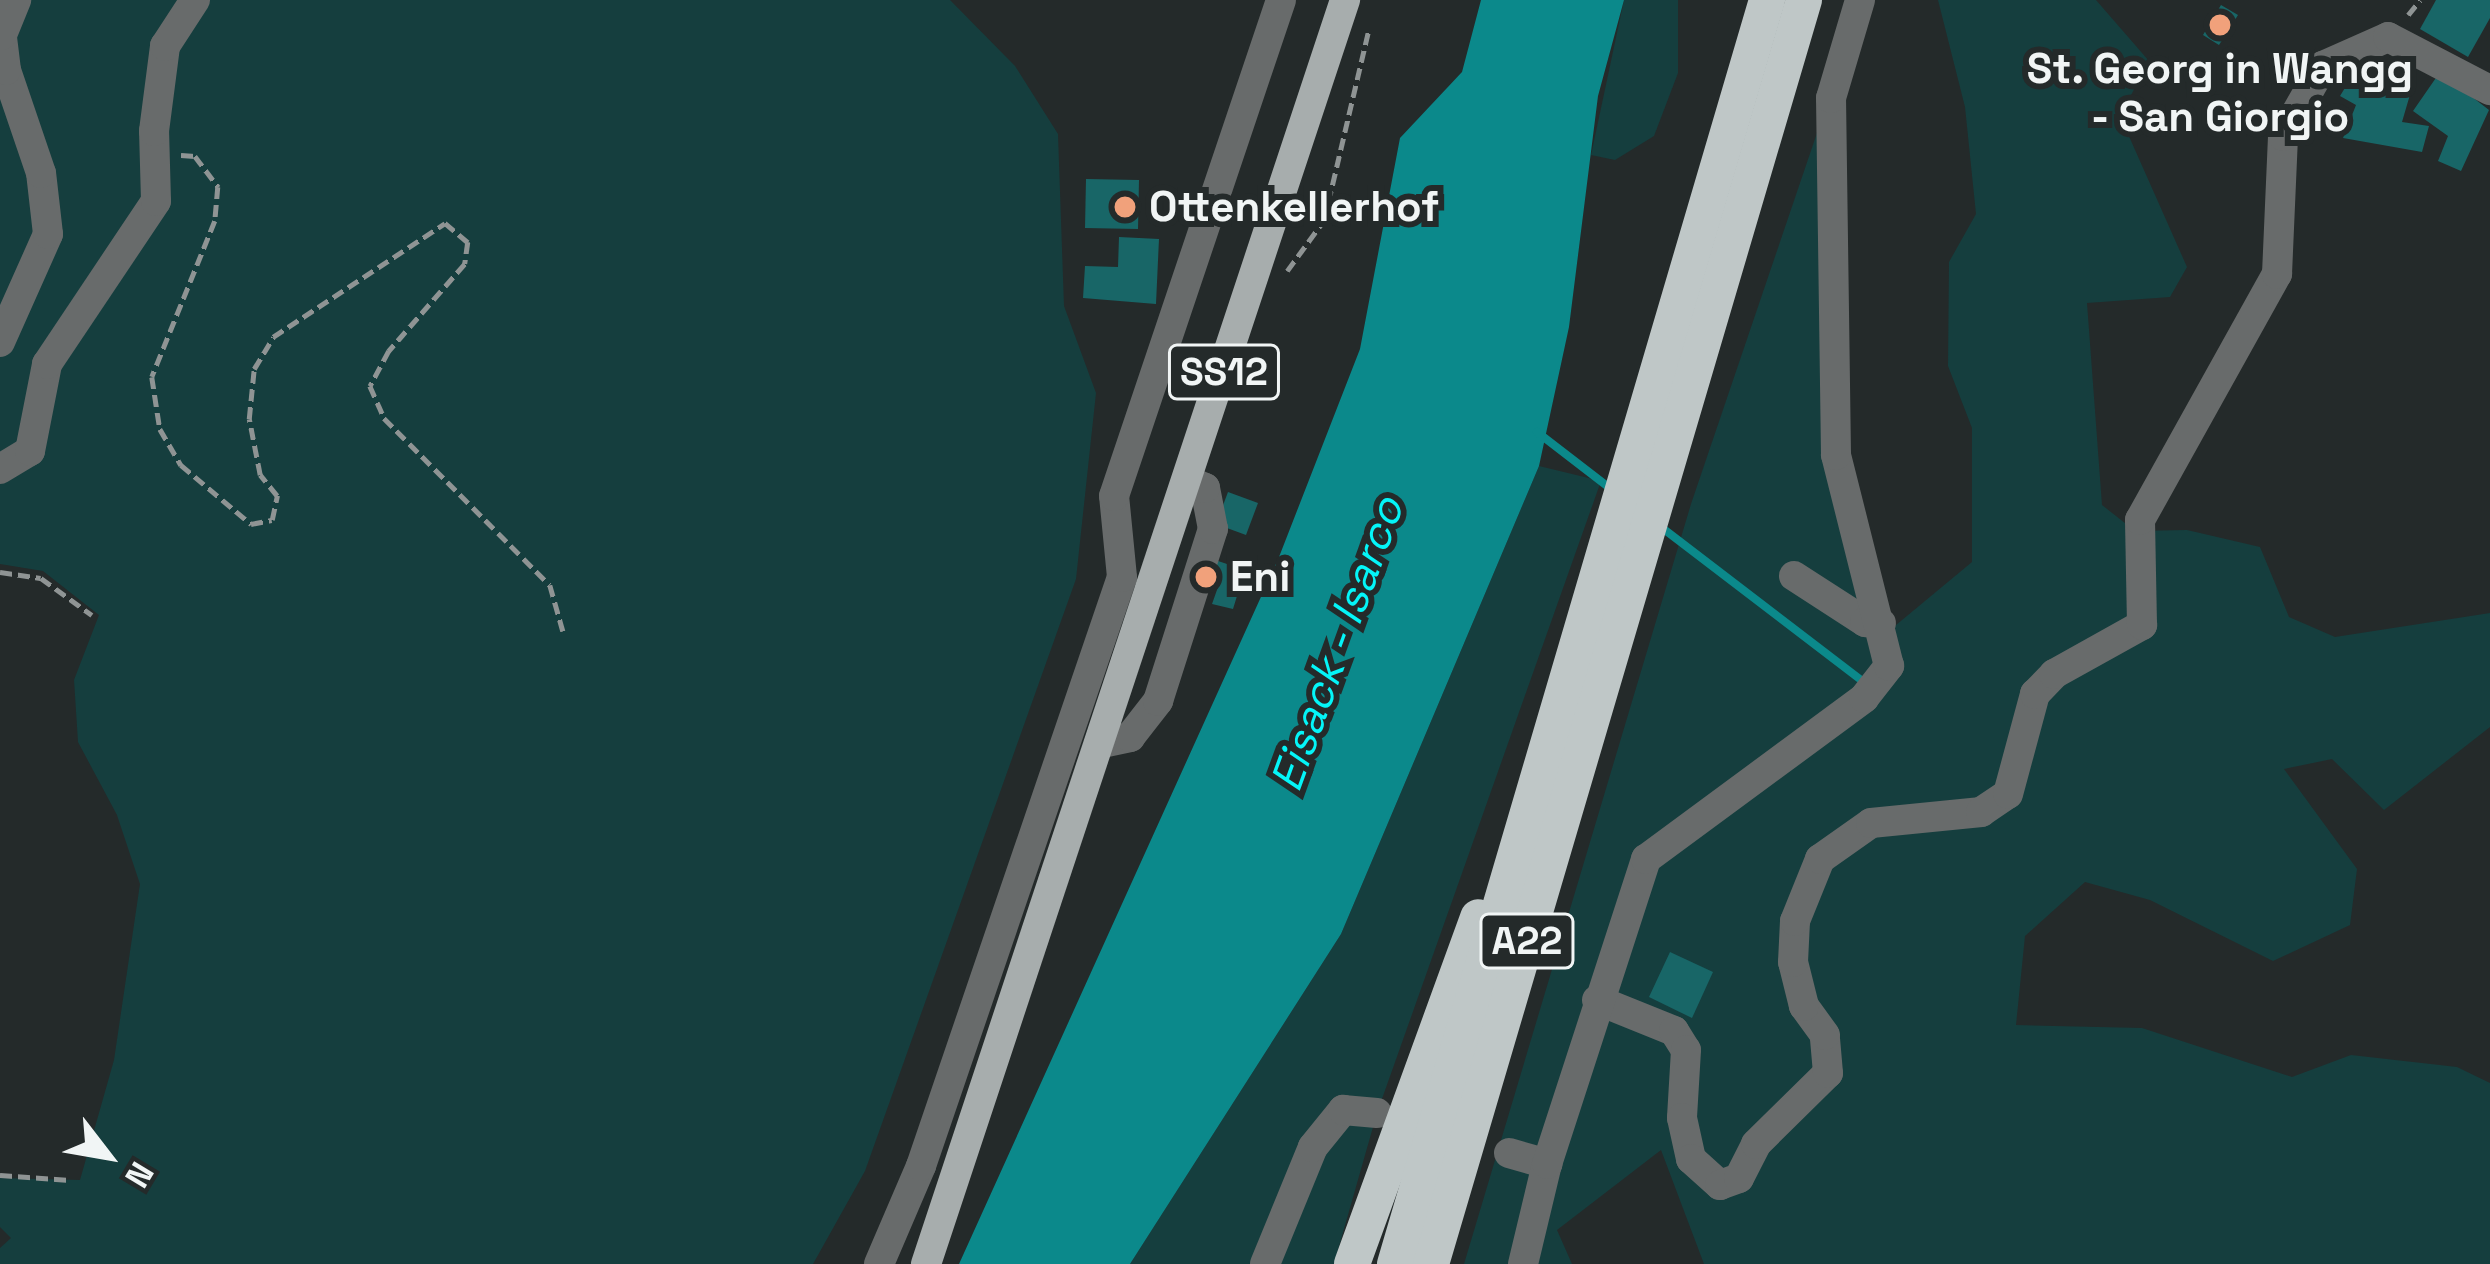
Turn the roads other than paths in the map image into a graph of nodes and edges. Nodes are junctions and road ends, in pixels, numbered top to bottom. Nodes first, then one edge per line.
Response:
1 (16, 0) edge
2 (195, 0) edge
3 (1281, 0) edge
4 (1345, 0) edge
5 (1767, 0) edge
6 (1804, 0) edge
7 (1860, 0) edge
8 (2490, 90) edge
9 (0, 342) edge
10 (0, 469) edge
11 (1794, 576) dead end
12 (1882, 623) junction
13 (1522, 835) junction
14 (1597, 1000) junction
15 (1377, 1113) dead end
16 (1509, 1153) dead end
17 (1546, 1164) junction
18 (879, 1264) edge
19 (926, 1264) edge
20 (1265, 1264) edge
21 (1352, 1264) edge
22 (1395, 1264) edge
23 (1431, 1264) edge
24 (1523, 1264) edge

1 - 9 street
2 - 10 street
3 - 18 street
4 - 19 main road, SS12
5 - 13 highway, A22
6 - 23 highway, A22
7 - 12 street
8 - 14 street
11 - 12 street
12 - 14 street
13 - 21 highway
13 - 22 highway, A22
14 - 17 street
15 - 20 street
16 - 17 street
17 - 24 street

